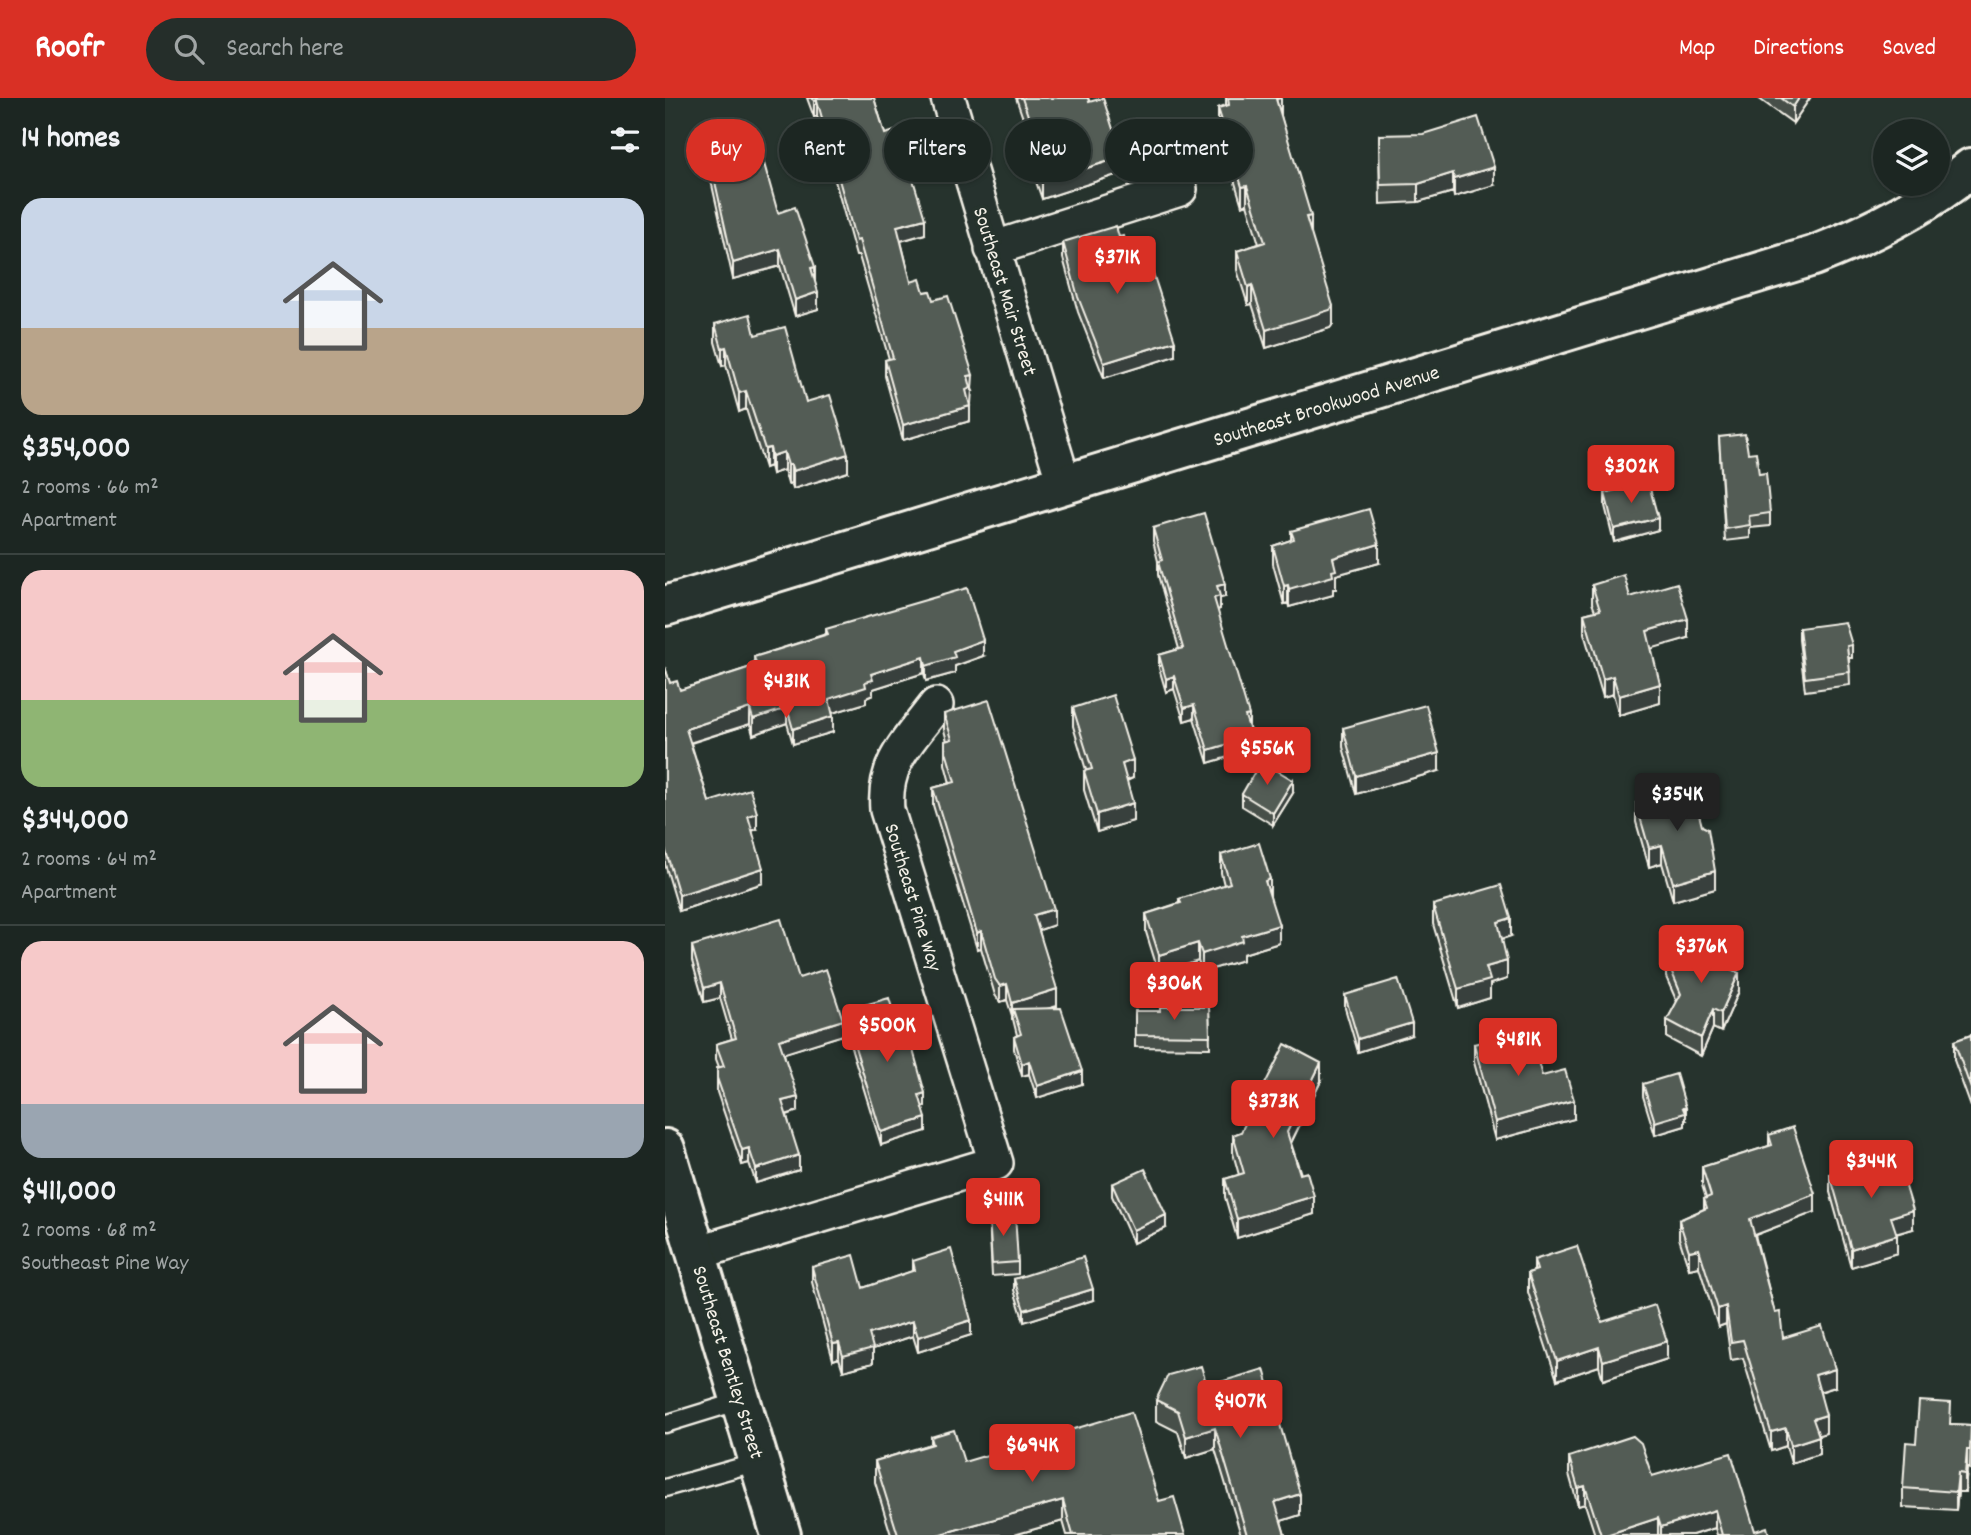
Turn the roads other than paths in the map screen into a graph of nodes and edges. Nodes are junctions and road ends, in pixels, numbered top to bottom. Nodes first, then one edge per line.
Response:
1 (948, 98) edge
2 (1971, 168) edge
3 (1180, 189) dead end
4 (992, 248) junction
5 (1064, 484) junction
6 (665, 606) edge
7 (936, 705) dead end
8 (665, 1149) edge
9 (696, 1252) junction
10 (740, 1401) junction
11 (665, 1424) edge
12 (758, 1462) junction
13 (665, 1488) edge
14 (781, 1535) edge

1 - 4 street, Southeast Mair Street
2 - 5 main road, Southeast Brookwood Avenue
3 - 4 street
4 - 5 street, Southeast Mair Street
5 - 6 main road, Southeast Brookwood Avenue
7 - 9 street, Southeast Pine Way
8 - 9 main road, Southeast Bentley Street
9 - 10 main road, Southeast Bentley Street
10 - 11 lane
10 - 12 main road, Southeast Bentley Street
12 - 13 lane
12 - 14 main road, Southeast Bentley Street

